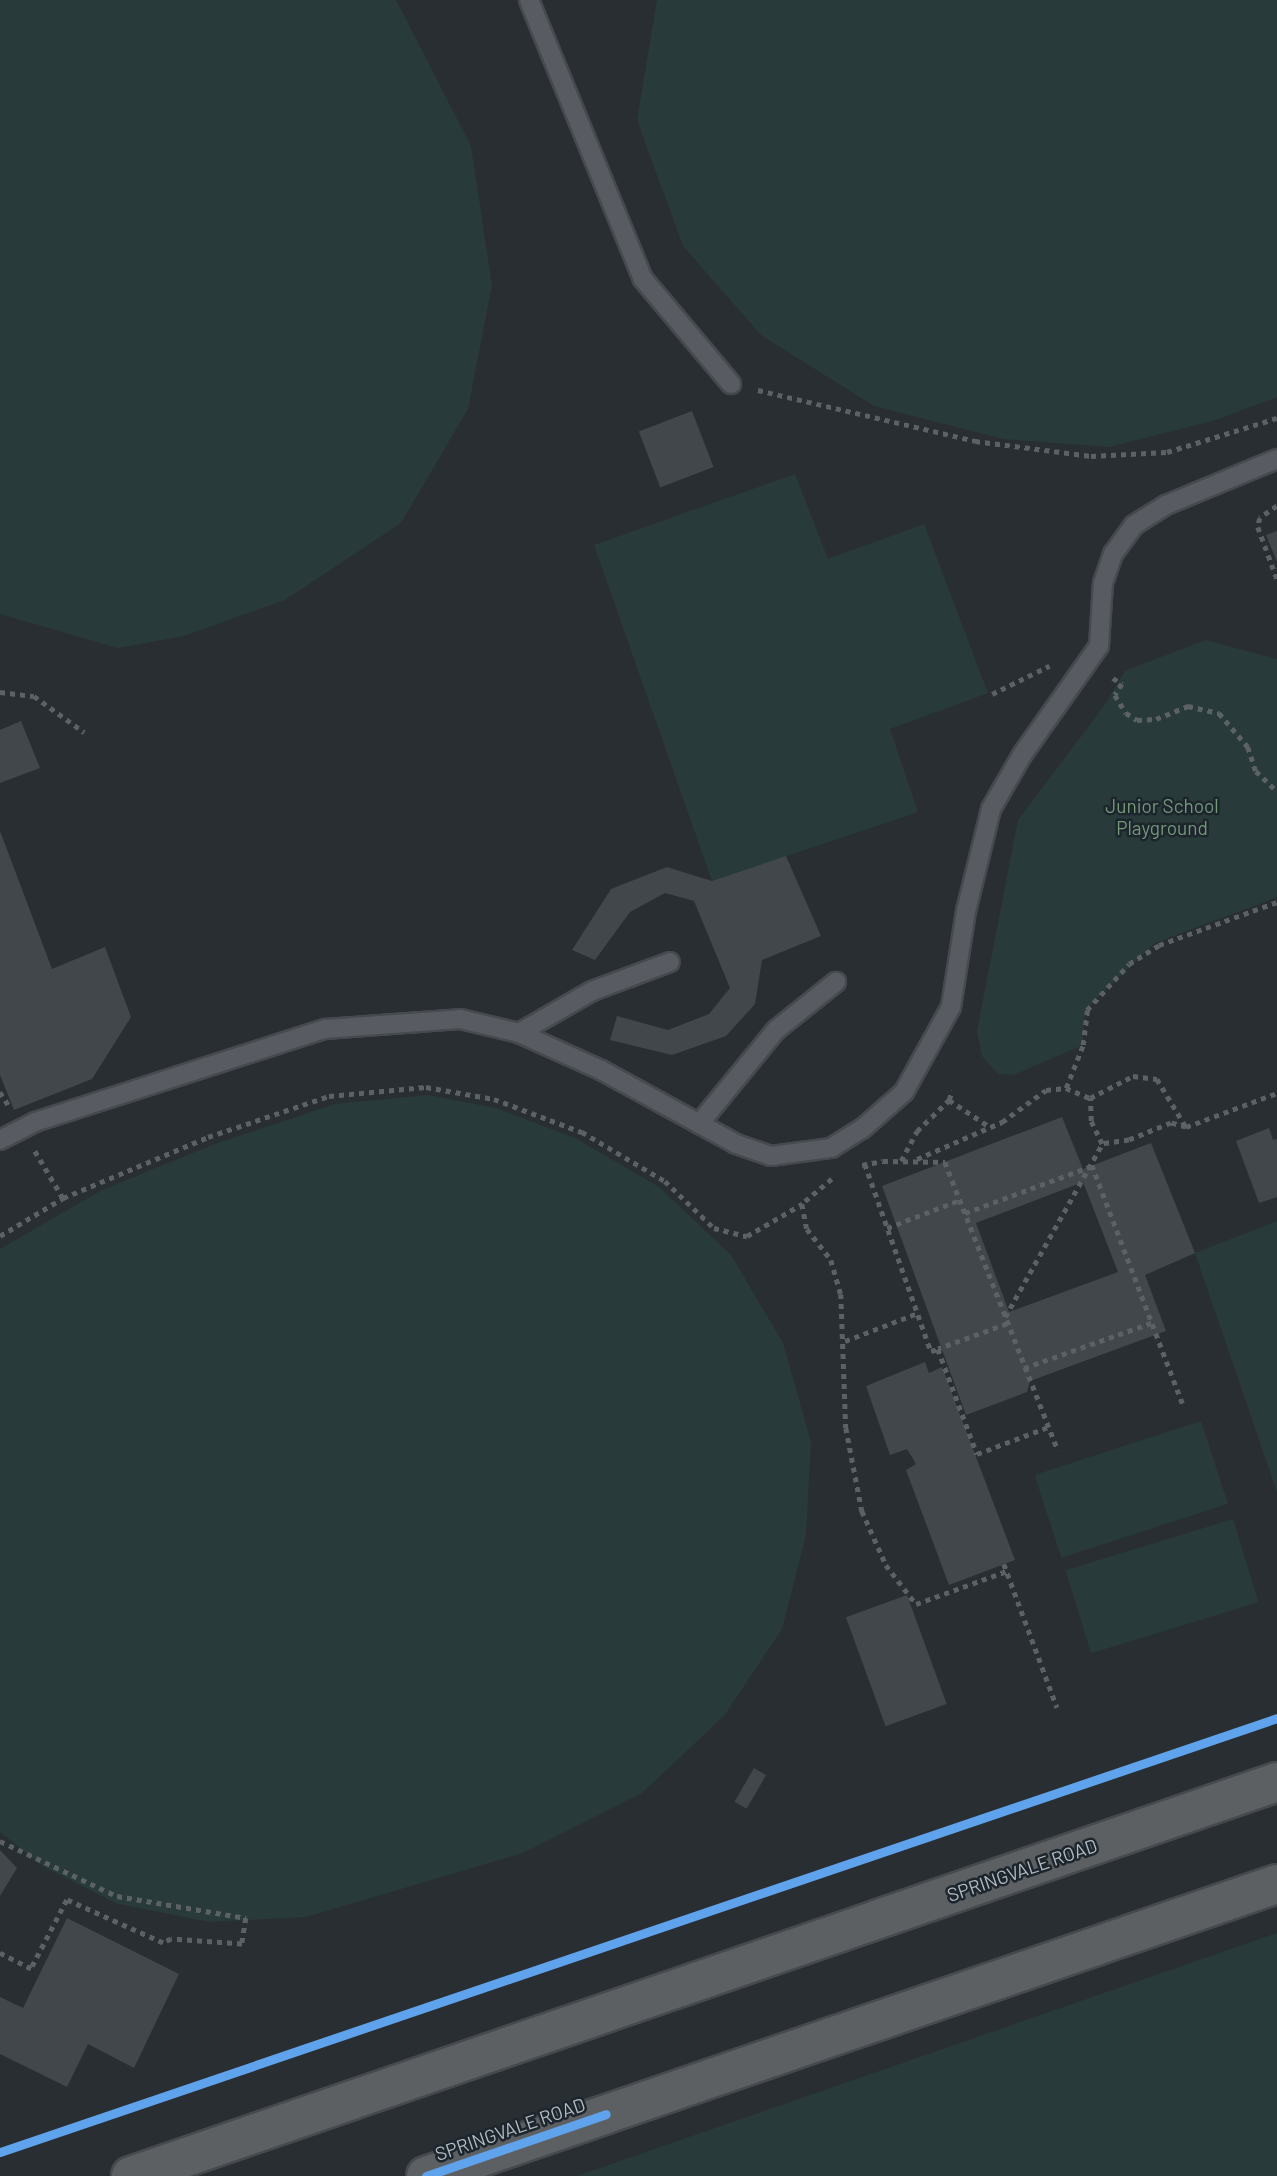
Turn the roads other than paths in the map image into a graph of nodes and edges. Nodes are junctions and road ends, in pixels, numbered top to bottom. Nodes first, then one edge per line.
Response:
1 (529, 0) edge
2 (731, 384) road end
3 (1277, 459) edge
4 (670, 962) dead end
5 (836, 982) dead end
6 (519, 1033) junction
7 (699, 1124) junction
8 (0, 1140) edge
9 (1277, 1782) edge
10 (1277, 1885) edge
11 (131, 2176) edge
12 (426, 2176) edge

1 - 2 lane
3 - 7 lane
4 - 6 lane
5 - 7 lane
6 - 7 lane
6 - 8 lane
9 - 11 highway, SPRINGVALE ROAD
10 - 12 highway, SPRINGVALE ROAD

